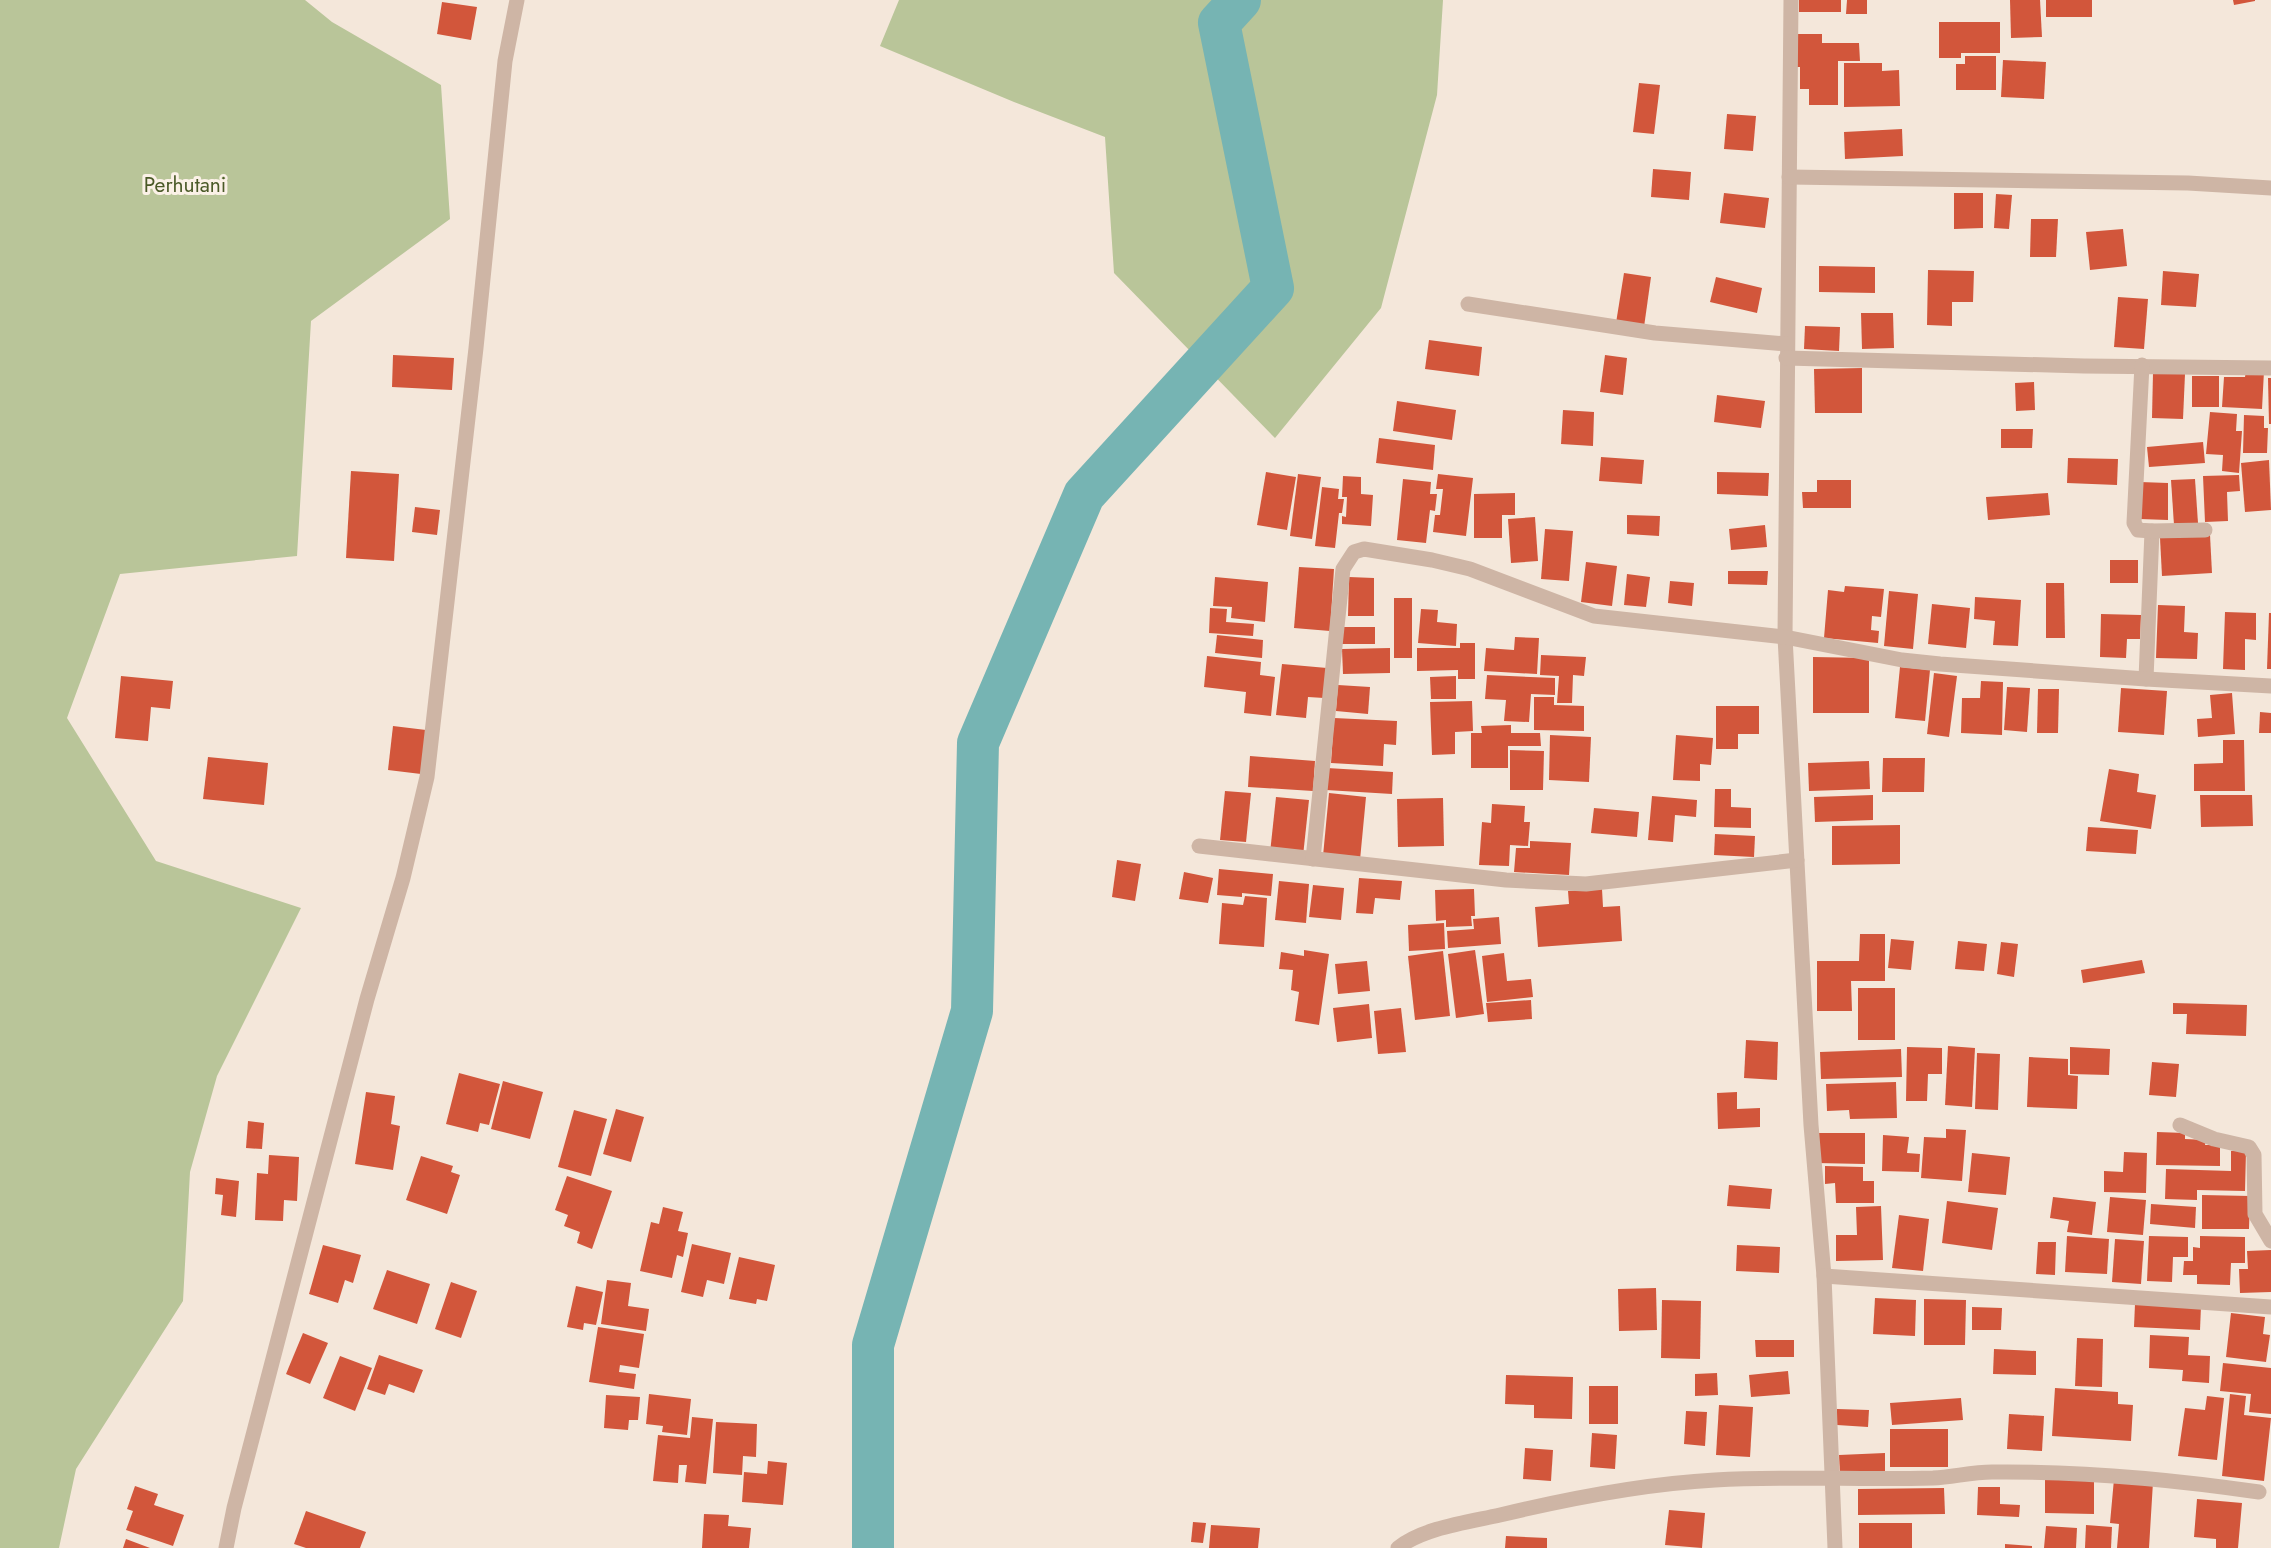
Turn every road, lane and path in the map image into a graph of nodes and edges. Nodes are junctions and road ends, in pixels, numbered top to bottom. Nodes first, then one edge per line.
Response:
1 (517, 0) edge
2 (1791, 0) edge
3 (1789, 177) junction
4 (2271, 188) edge
5 (1468, 304) dead end
6 (1786, 351) junction
7 (2142, 365) junction
8 (2271, 368) edge
9 (2205, 530) dead end
10 (2152, 531) junction
11 (1785, 638) junction
12 (2146, 679) junction
13 (2271, 686) edge
14 (1199, 846) dead end
15 (1313, 859) junction
16 (1797, 860) junction
17 (2180, 1125) dead end
18 (2271, 1240) edge
19 (1824, 1276) junction
20 (2271, 1307) edge
21 (1830, 1477) junction
22 (2259, 1492) dead end
23 (226, 1548) edge
24 (1398, 1548) edge
25 (1835, 1548) edge

1 - 23 street
2 - 3 street
3 - 4 street
3 - 6 street
5 - 6 street
6 - 7 street
6 - 11 street
7 - 8 street
7 - 10 street
9 - 10 street
10 - 12 street
11 - 12 street
11 - 15 street
11 - 16 street
12 - 13 street
14 - 15 street
15 - 16 street
16 - 19 street
17 - 18 street
19 - 20 street
19 - 21 street
21 - 22 street
21 - 24 street
21 - 25 street

